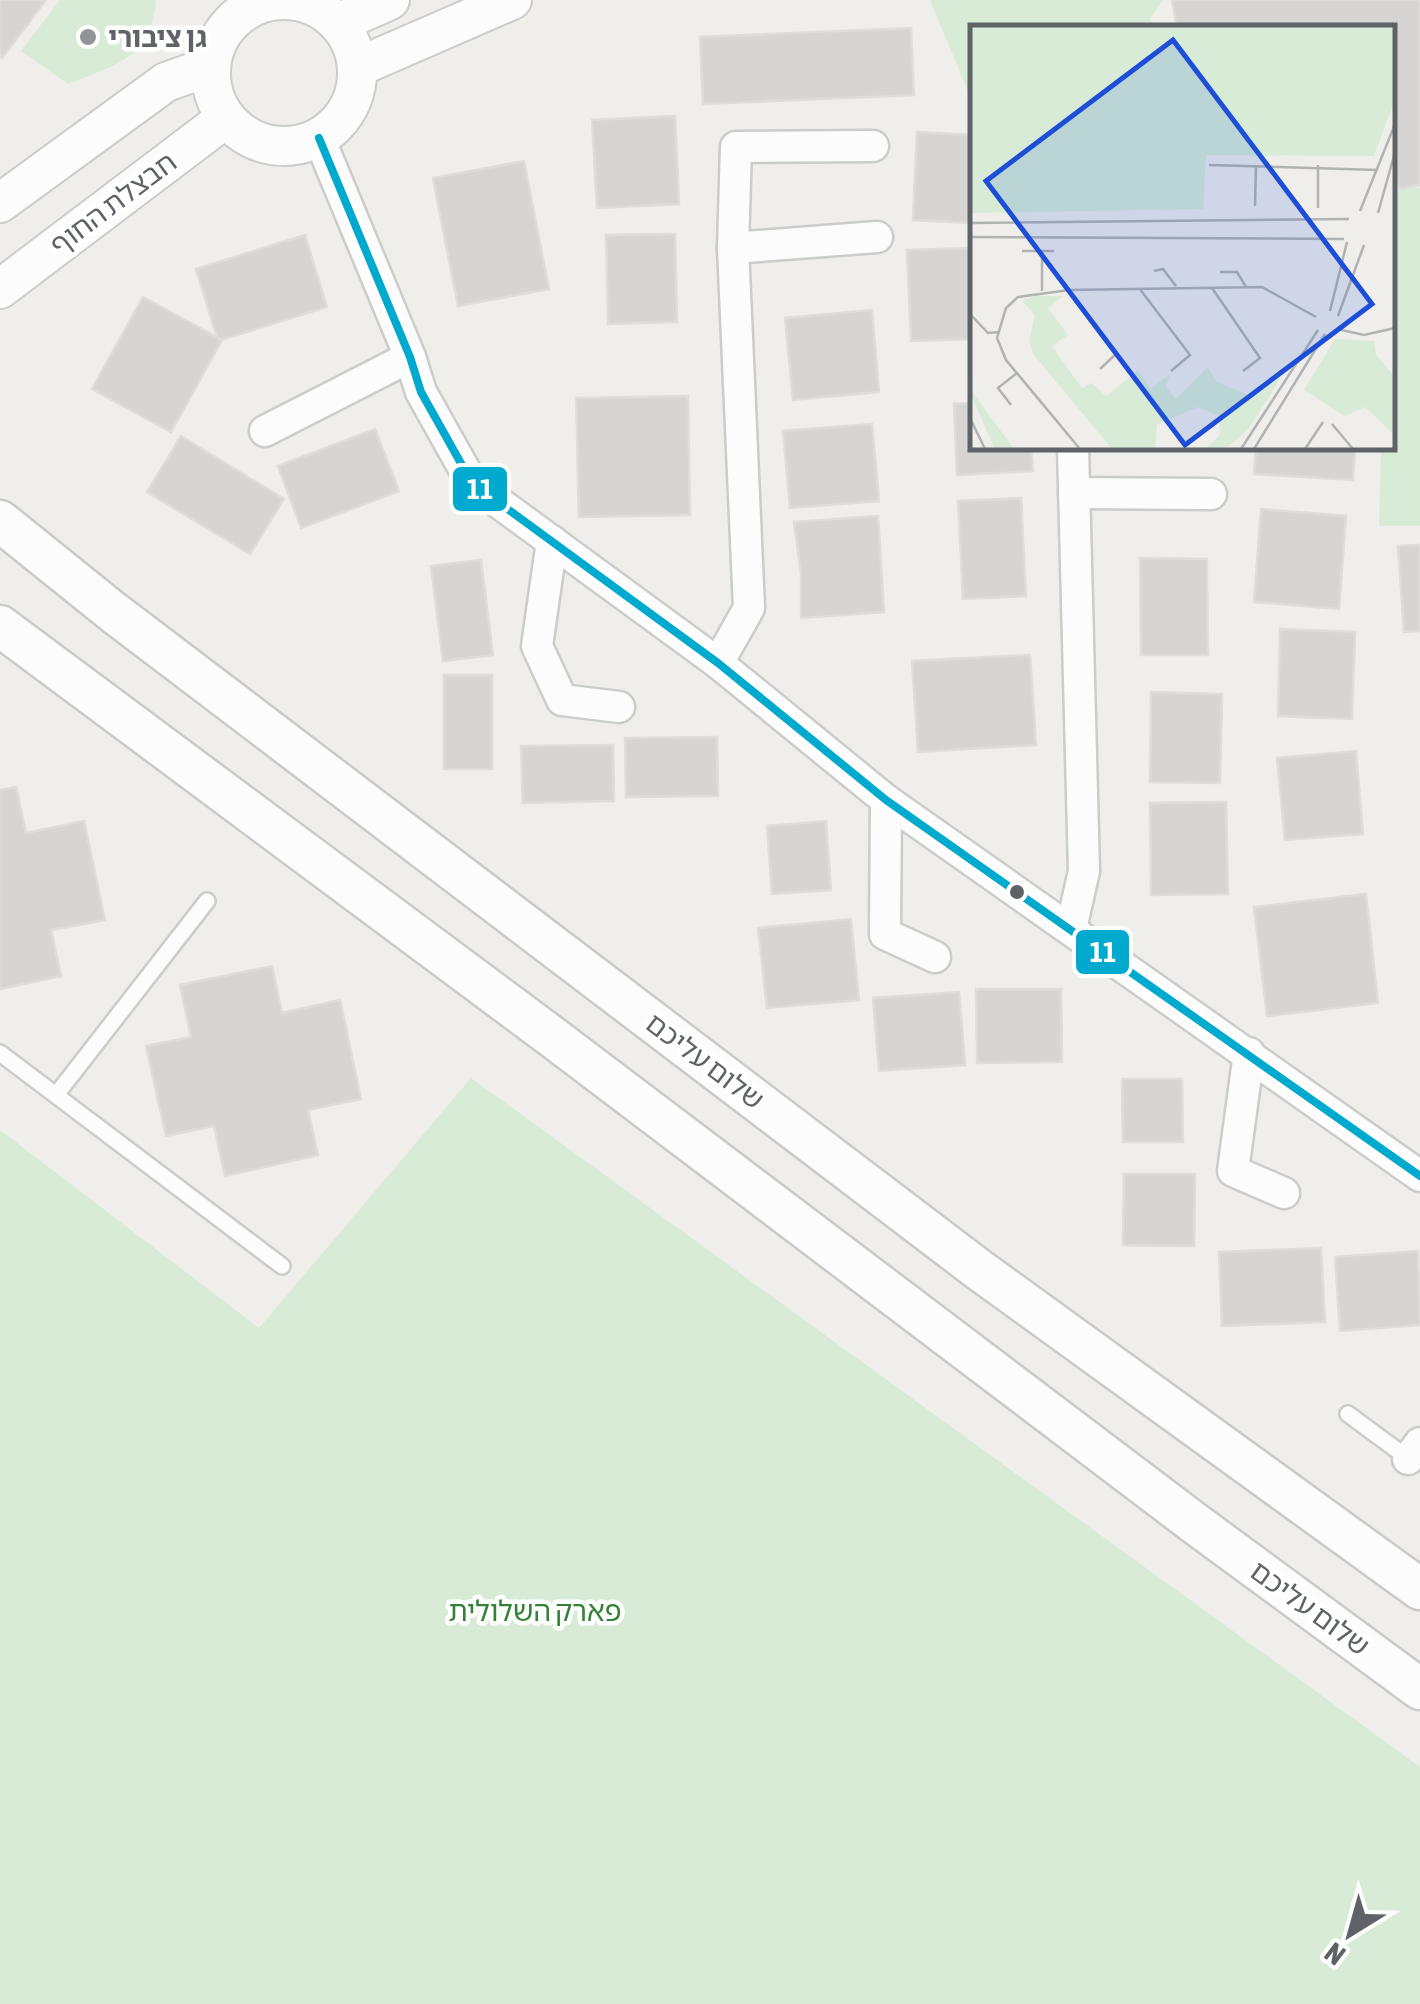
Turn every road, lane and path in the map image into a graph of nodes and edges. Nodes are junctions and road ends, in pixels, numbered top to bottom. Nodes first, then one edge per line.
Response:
1 (390, 0) edge
2 (512, 0) edge
3 (256, 2) edge
4 (338, 24) junction
5 (211, 66) junction
6 (358, 67) junction
7 (226, 118) junction
8 (318, 138) junction
9 (873, 146) dead end
10 (0, 203) edge
11 (877, 237) dead end
12 (733, 248) junction
13 (0, 290) edge
14 (410, 356) junction
15 (265, 431) dead end
16 (1073, 450) edge
17 (1074, 493) junction
18 (1211, 494) dead end
19 (0, 521) edge
20 (552, 541) junction
21 (0, 626) edge
22 (718, 663) junction
23 (618, 708) dead end
24 (886, 800) junction
25 (207, 901) dead end
26 (1071, 929) junction
27 (935, 957) dead end
28 (0, 1053) edge
29 (1249, 1053) junction
30 (56, 1095) junction
31 (1418, 1170) edge
32 (1284, 1194) dead end
33 (282, 1266) dead end
34 (1348, 1414) dead end
35 (1416, 1456) edge
36 (1420, 1589) edge
37 (1420, 1689) edge

1 - 4 street
2 - 6 street
3 - 4 street
3 - 5 street
4 - 6 street
5 - 7 street
5 - 10 street
6 - 8 street
7 - 8 street
7 - 13 street, חבצלת החוף
8 - 14 street
9 - 12 street
11 - 12 street
12 - 22 street
14 - 15 street
14 - 20 street
16 - 17 street
17 - 18 street
17 - 26 street
19 - 36 main road, שלום עליכם
20 - 22 street
20 - 23 street
21 - 37 main road, שלום עליכם
22 - 24 street
24 - 26 street
24 - 27 street
25 - 30 lane
26 - 29 street
28 - 30 lane
29 - 31 street
29 - 32 street
30 - 33 lane
34 - 35 lane

